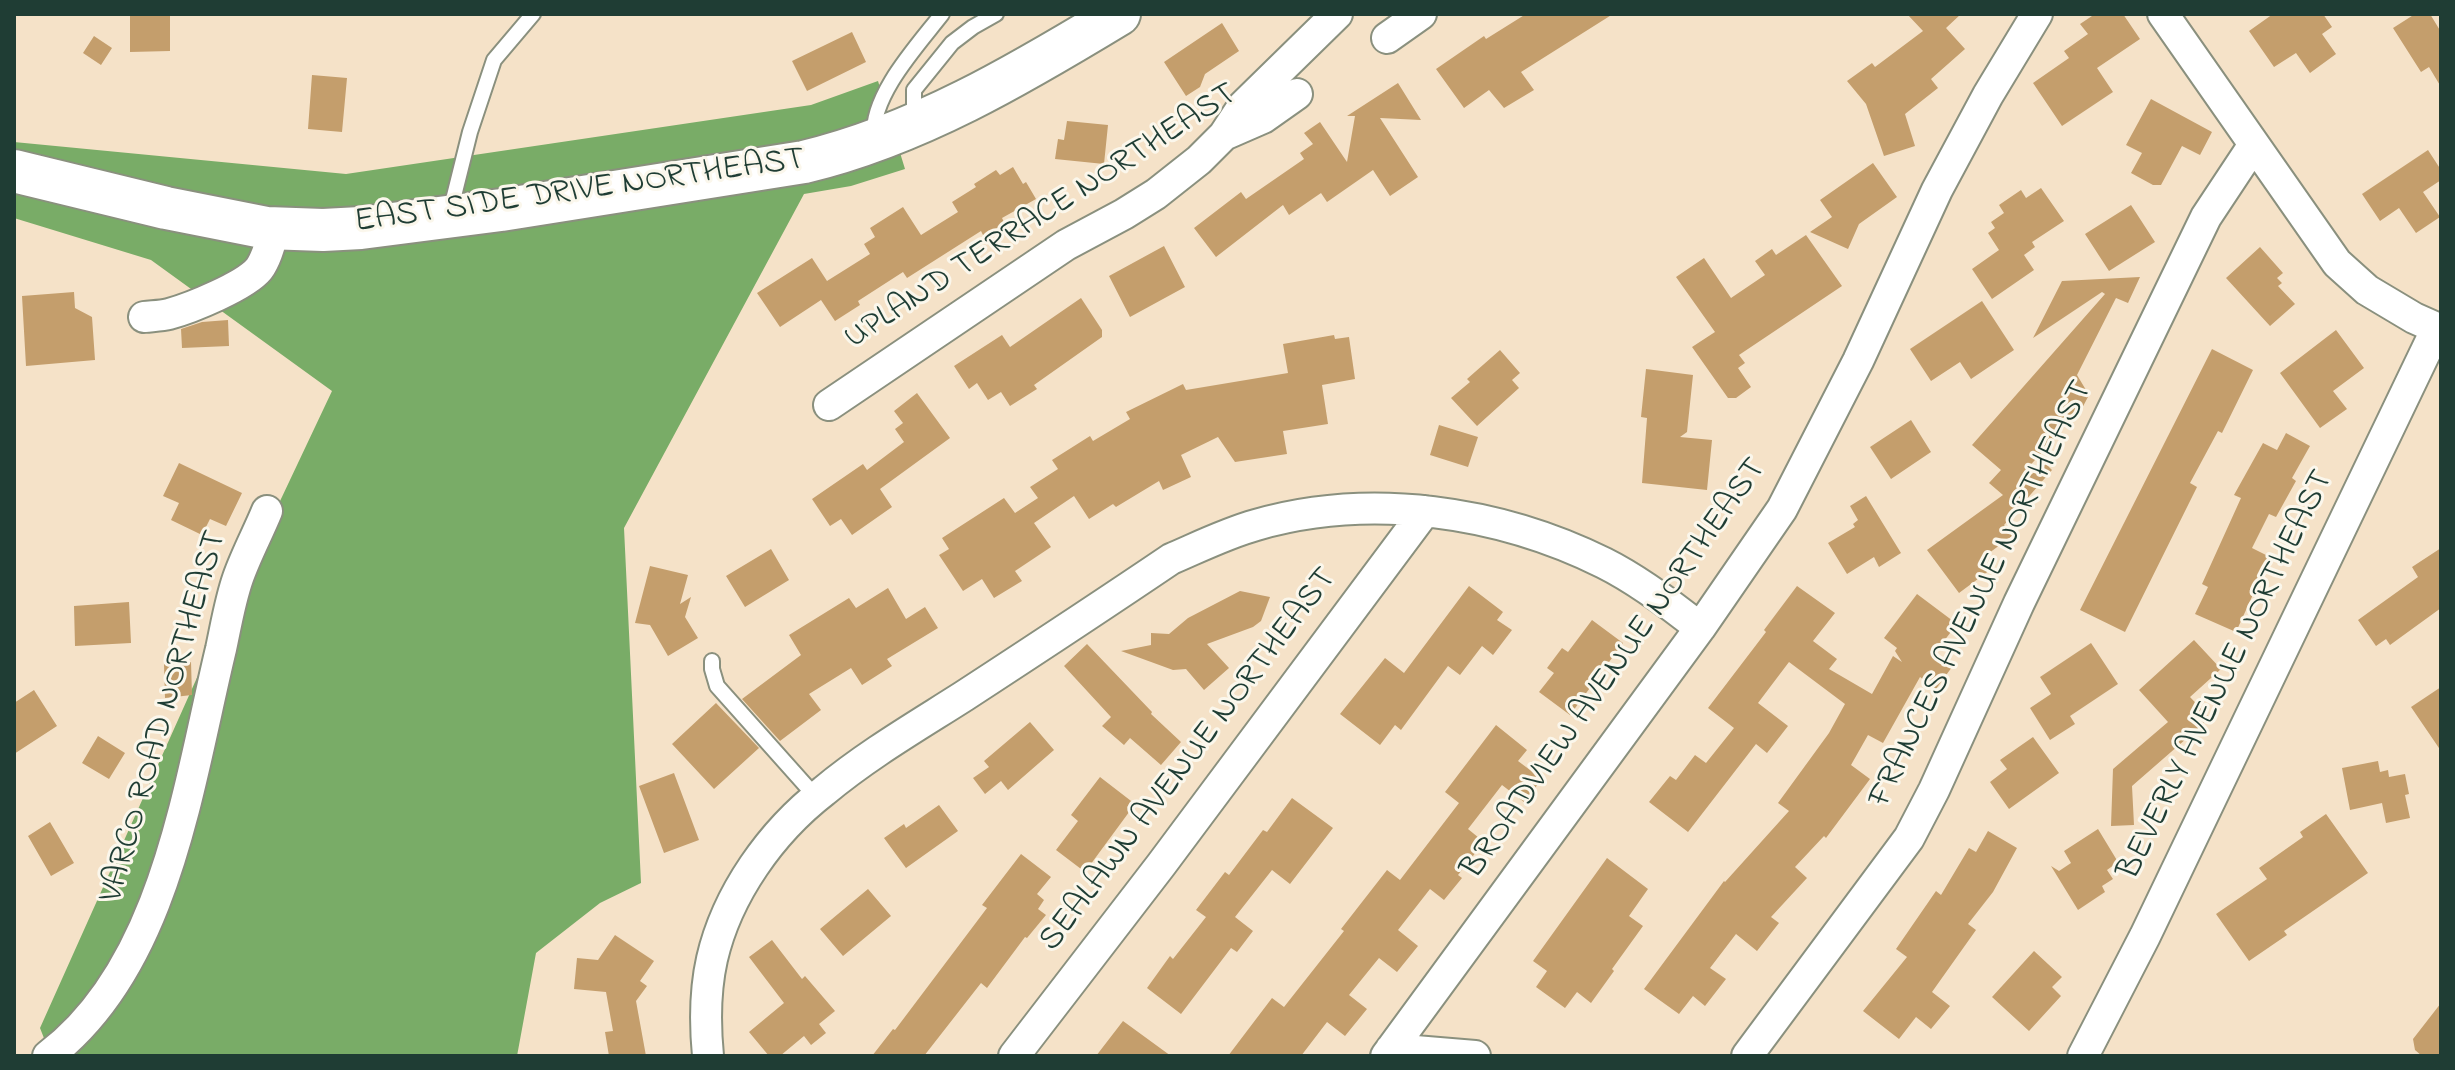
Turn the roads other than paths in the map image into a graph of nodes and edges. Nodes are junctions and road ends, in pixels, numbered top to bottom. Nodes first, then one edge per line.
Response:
1 (533, 14) edge
2 (942, 14) edge
3 (996, 14) edge
4 (1119, 14) edge
5 (1337, 14) edge
6 (2037, 14) edge
7 (2163, 14) edge
8 (1417, 15) edge
9 (1387, 38) dead end
10 (1297, 94) dead end
11 (915, 123) junction
12 (1224, 135) junction
13 (875, 140) junction
14 (2253, 146) junction
15 (14, 171) edge
16 (449, 217) junction
17 (275, 228) junction
18 (144, 317) dead end
19 (2439, 329) edge
20 (829, 405) dead end
21 (267, 511) dead end
22 (1425, 511) junction
23 (1700, 628) junction
24 (712, 661) dead end
25 (816, 797) junction
26 (1389, 1053) edge
27 (48, 1056) edge
28 (708, 1056) edge
29 (1014, 1056) edge
30 (1475, 1056) edge
31 (1747, 1056) edge
32 (2083, 1056) edge

1 - 16 lane
2 - 13 lane
3 - 11 lane
4 - 11 main road, EAST SIDE DRIVE NORTHEAST
5 - 12 street
6 - 23 street, BROADVIEW AVENUE NORTHEAST
7 - 14 street
8 - 9 street
10 - 12 street, UPLAND TERRACE NORTHEAST
11 - 13 main road, EAST SIDE DRIVE NORTHEAST
12 - 20 street, UPLAND TERRACE NORTHEAST
13 - 16 main road, EAST SIDE DRIVE NORTHEAST
14 - 19 street
14 - 31 street, FRANCES AVENUE NORTHEAST
15 - 17 main road, EAST SIDE DRIVE NORTHEAST
16 - 17 main road, EAST SIDE DRIVE NORTHEAST
17 - 18 street
19 - 32 street, BEVERLY AVENUE NORTHEAST
21 - 27 street, VARCO ROAD NORTHEAST
22 - 23 street
22 - 25 street
22 - 29 street, SEALAWN AVENUE NORTHEAST
23 - 26 street, BROADVIEW AVENUE NORTHEAST
24 - 25 lane
25 - 28 street
26 - 30 street

